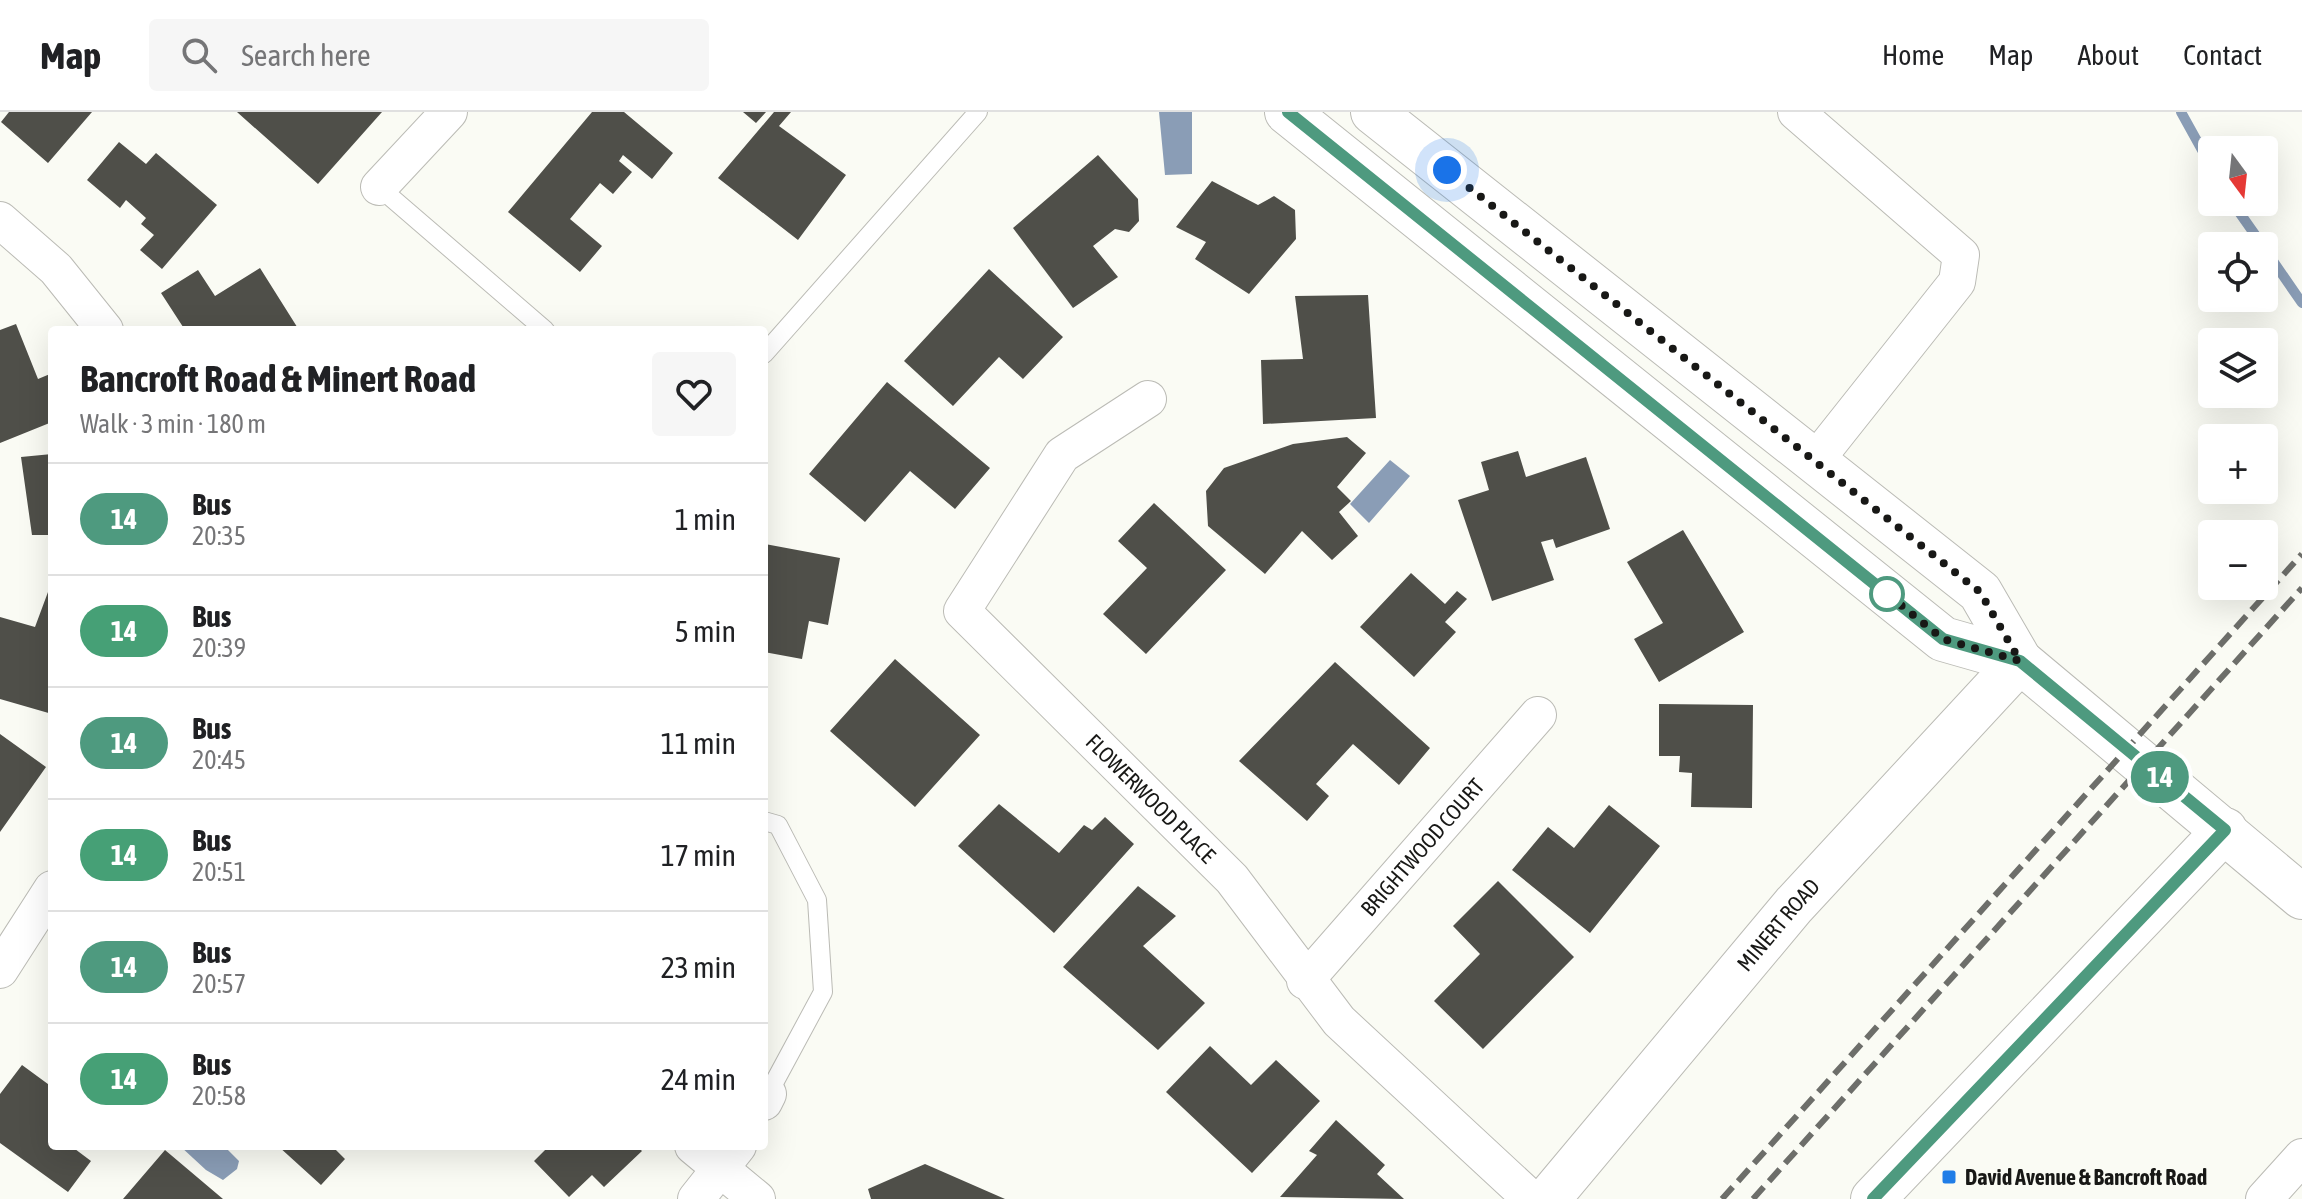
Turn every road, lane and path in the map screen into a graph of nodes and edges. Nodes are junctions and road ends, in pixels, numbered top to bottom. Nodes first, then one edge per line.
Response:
1 (449, 112) edge
2 (978, 112) edge
3 (1287, 112) edge
4 (1373, 112) edge
5 (1796, 112) edge
6 (379, 187) joint
7 (0, 220) edge
8 (102, 326) edge
9 (540, 326) edge
10 (768, 349) edge
11 (1148, 399) dead end
12 (1815, 461) junction
13 (2020, 661) junction
14 (1538, 715) dead end
15 (768, 822) edge
16 (2225, 830) junction
17 (48, 895) edge
18 (2302, 897) edge
19 (0, 970) edge
20 (1305, 981) junction
21 (768, 1094) edge
22 (705, 1150) edge
23 (2302, 1157) edge
24 (730, 1158) edge
25 (696, 1199) edge
26 (757, 1199) edge
27 (1531, 1199) edge
28 (1548, 1199) edge
29 (1873, 1199) edge
30 (2264, 1199) edge

1 - 6 street
2 - 10 lane
3 - 13 street
4 - 12 street
5 - 12 street
6 - 9 lane
7 - 8 street
11 - 20 street, FLOWERWOOD PLACE
12 - 13 street
13 - 16 street
13 - 28 street, MINERT ROAD
14 - 20 street, BRIGHTWOOD COURT
15 - 21 lane
16 - 18 street
16 - 29 street
17 - 19 street
20 - 27 street, FLOWERWOOD PLACE
22 - 24 street
23 - 30 street
24 - 25 street
24 - 26 street

